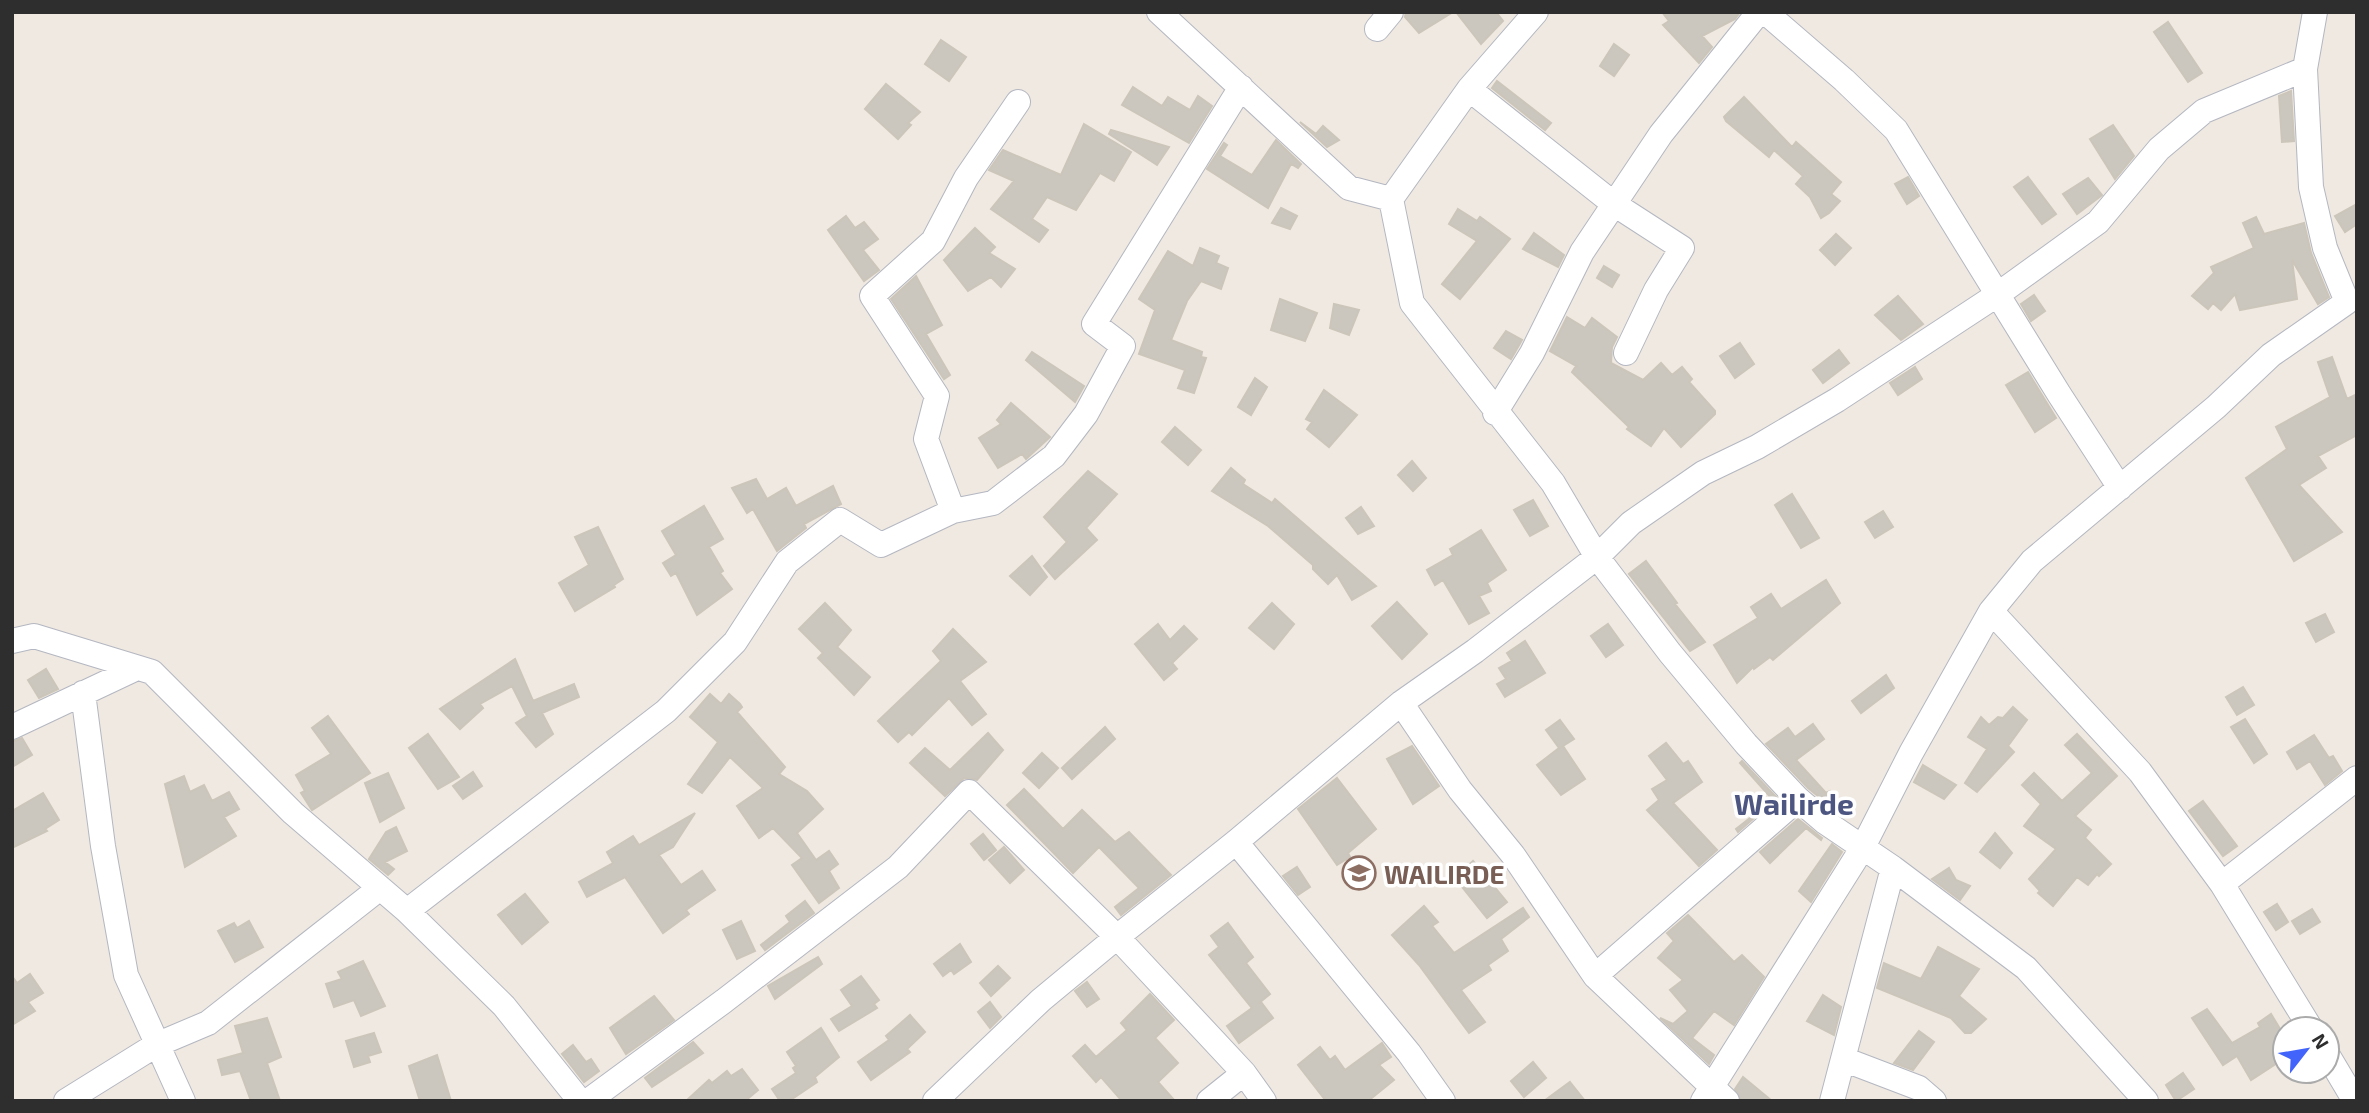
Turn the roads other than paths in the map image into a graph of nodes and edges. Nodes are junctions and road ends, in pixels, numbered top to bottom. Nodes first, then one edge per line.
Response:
1 (1159, 12) edge
2 (1536, 12) edge
3 (1759, 12) edge
4 (1765, 12) edge
5 (2315, 12) edge
6 (2305, 69) junction
7 (1241, 87) junction
8 (1469, 89) junction
9 (1018, 102) dead end
10 (1391, 199) junction
11 (1614, 204) junction
12 (1997, 295) junction
13 (2352, 303) edge
14 (1626, 353) dead end
15 (1495, 412) junction
16 (2120, 488) junction
17 (953, 510) junction
18 (1597, 556) junction
19 (1991, 611) junction
20 (12, 641) edge
21 (137, 667) junction
22 (83, 694) junction
23 (1401, 703) junction
24 (12, 727) edge
25 (2357, 778) edge
26 (1798, 799) junction
27 (1236, 842) junction
28 (1863, 847) junction
29 (1893, 868) junction
30 (2222, 884) junction
31 (380, 888) junction
32 (407, 911) junction
33 (1117, 937) junction
34 (1595, 976) junction
35 (2302, 1015) edge
36 (156, 1045) junction
37 (1843, 1059) junction
38 (1244, 1073) junction
39 (2341, 1078) edge
40 (1714, 1097) edge
41 (66, 1101) edge
42 (183, 1101) edge
43 (580, 1101) edge
44 (588, 1101) edge
45 (935, 1101) edge
46 (1209, 1101) edge
47 (1264, 1101) edge
48 (1443, 1101) edge
49 (1832, 1101) edge
50 (1934, 1101) edge
51 (2146, 1101) edge
52 (2355, 1101) edge

1 - 7 street
2 - 8 street
3 - 11 street
4 - 12 street
5 - 6 street
6 - 12 street
6 - 13 street
7 - 10 street
7 - 17 street
8 - 10 street
8 - 11 street
9 - 17 street
10 - 15 street
11 - 14 street
11 - 15 street
12 - 16 street
12 - 18 street
13 - 16 street
15 - 18 street
16 - 19 street
17 - 32 street
18 - 23 street
18 - 26 street
19 - 28 street
19 - 30 street
20 - 21 street
21 - 22 street
21 - 31 street
22 - 24 street
22 - 36 street
23 - 27 street
23 - 34 street
25 - 30 street
26 - 28 street
26 - 34 street
27 - 33 street
27 - 48 street
28 - 29 street
28 - 40 street
29 - 37 street
29 - 51 street
30 - 35 street
31 - 32 street
31 - 36 street
32 - 43 street
33 - 38 street
33 - 44 street
33 - 45 street
34 - 40 street
36 - 41 street
36 - 42 street
37 - 49 street
37 - 50 street
38 - 46 street
38 - 47 street
39 - 52 street

